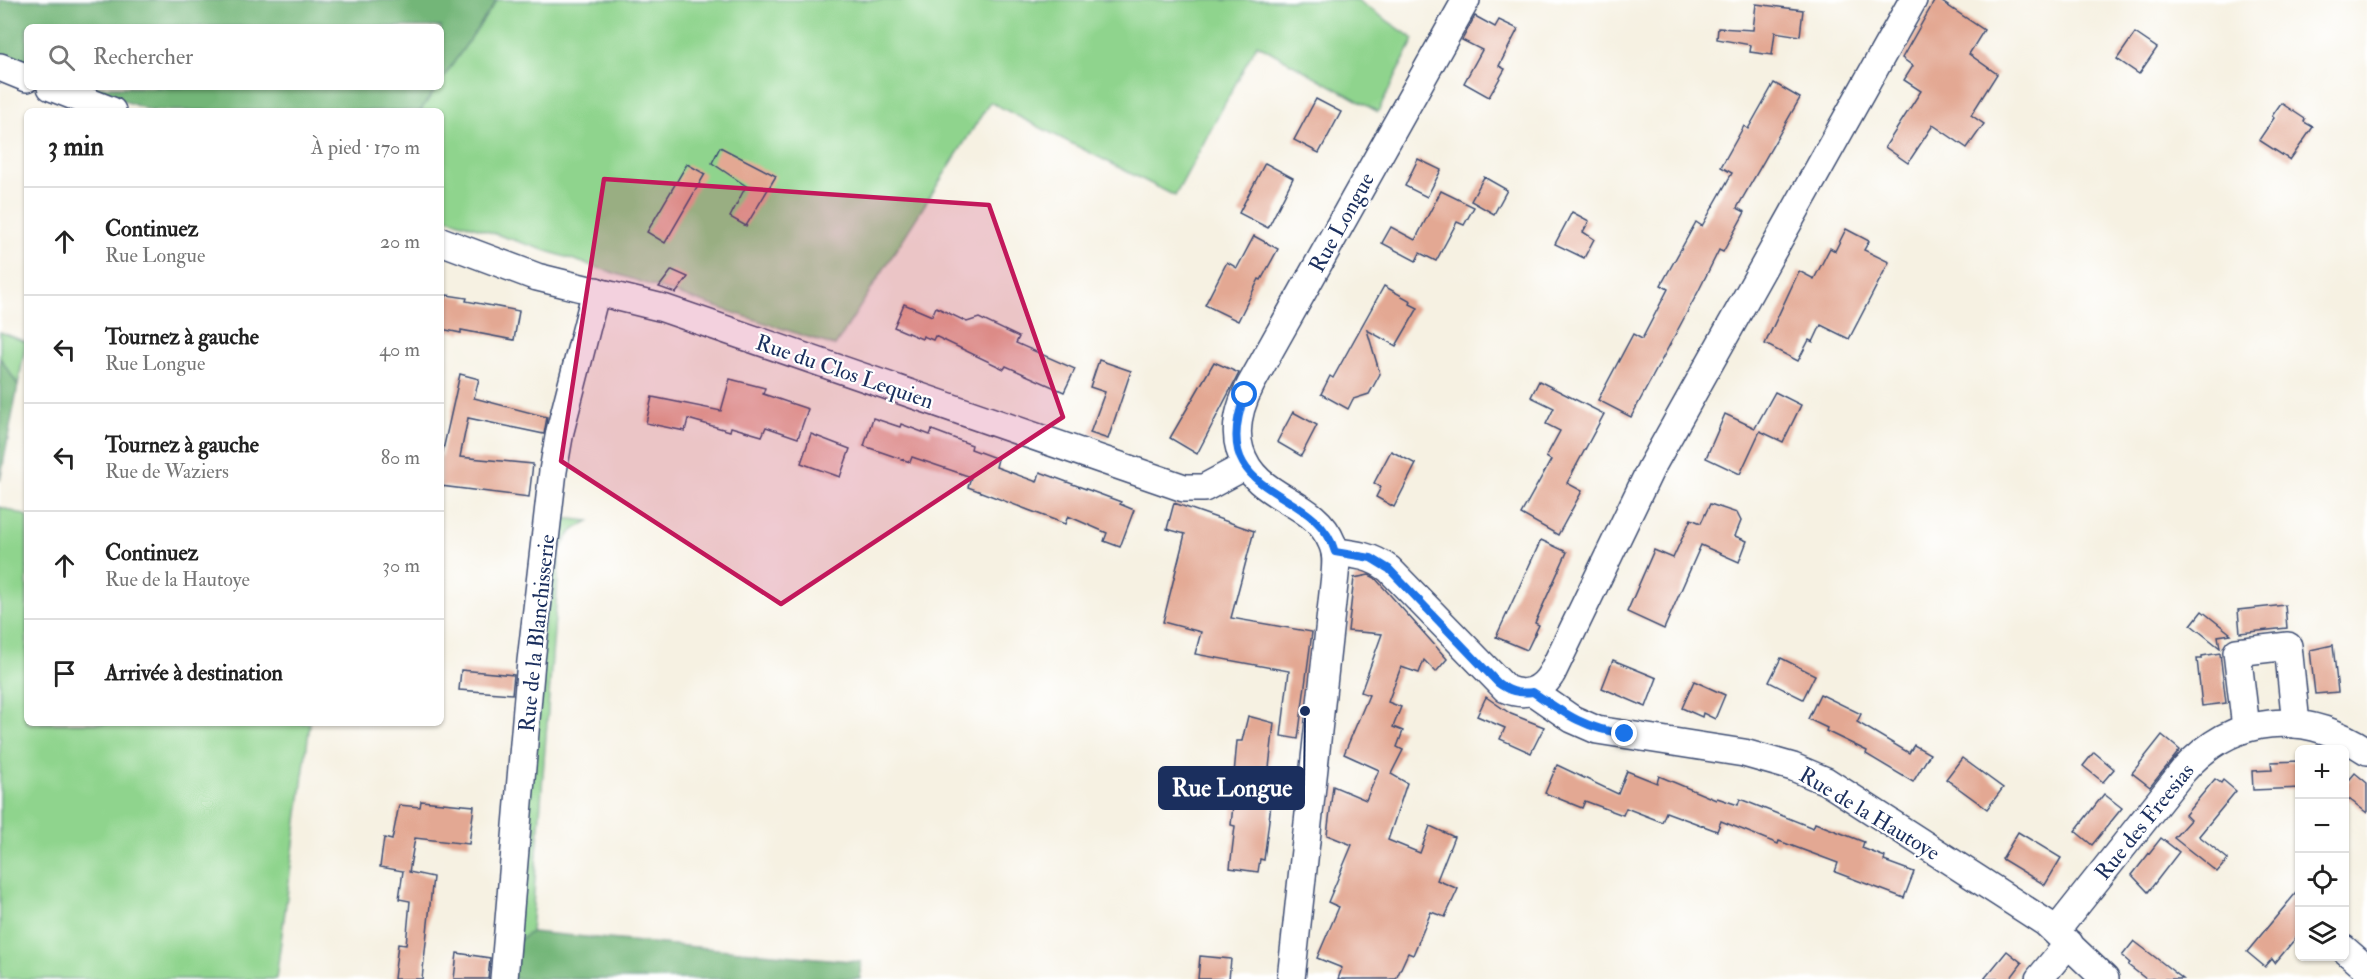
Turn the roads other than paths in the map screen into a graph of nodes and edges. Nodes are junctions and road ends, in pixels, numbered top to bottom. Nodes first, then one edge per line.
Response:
1 (1466, 0) edge
2 (1913, 0) edge
3 (0, 67) edge
4 (24, 77) edge
5 (59, 90) edge
6 (104, 108) edge
7 (444, 242) edge
8 (596, 291) junction
9 (1245, 466) junction
10 (1335, 552) junction
11 (1533, 692) junction
12 (2296, 724) junction
13 (2246, 728) junction
14 (2367, 751) edge
15 (2062, 937) junction
16 (2349, 953) edge
17 (2367, 969) edge
18 (504, 979) edge
19 (1291, 979) edge
20 (2039, 979) edge
21 (2105, 979) edge

1 - 9 street, Rue Longue
2 - 11 street
3 - 4 street
5 - 6 street
7 - 8 street, Rue du Clos Lequien
8 - 9 street, Rue du Clos Lequien
8 - 18 street, Rue de la Blanchisserie
9 - 10 street
10 - 11 street
10 - 19 street
11 - 15 street, Rue de la Hautoye
12 - 13 street, Rue des Freesias
12 - 13 street
12 - 14 street, Rue des Freesias
13 - 15 street, Rue des Freesias
15 - 20 street, Rue des Freesias
15 - 21 street, Rue de la Hautoye
16 - 17 street

